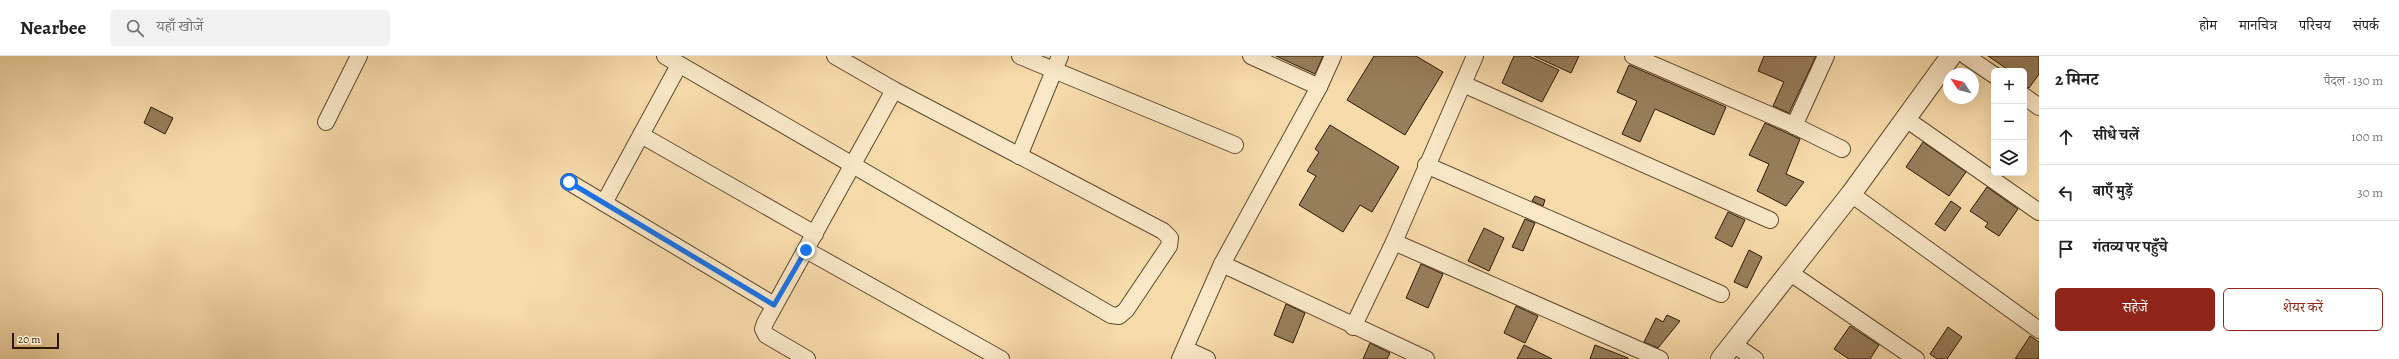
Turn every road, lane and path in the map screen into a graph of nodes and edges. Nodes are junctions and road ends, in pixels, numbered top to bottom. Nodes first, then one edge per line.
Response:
1 (359, 56) edge
2 (835, 56) edge
3 (1020, 56) edge
4 (1251, 56) edge
5 (1333, 56) edge
6 (1475, 56) edge
7 (1633, 56) edge
8 (1826, 56) edge
9 (1951, 56) edge
10 (1966, 56) edge
11 (672, 60) edge
12 (1057, 63) edge
13 (1991, 73) edge
14 (1463, 84) junction
15 (1319, 86) junction
16 (894, 90) junction
17 (2027, 98) edge
18 (2039, 106) edge
19 (1906, 119) junction
20 (326, 122) dead end
21 (1794, 126) junction
22 (640, 135) junction
23 (1234, 145) dead end
24 (1842, 149) dead end
25 (1019, 156) junction
26 (1426, 165) junction
27 (852, 166) junction
28 (569, 182) dead end
29 (1851, 194) junction
30 (604, 203) junction
31 (2039, 212) edge
32 (1770, 220) dead end
33 (815, 234) junction
34 (1394, 242) junction
35 (806, 250) junction
36 (1222, 264) junction
37 (1790, 272) junction
38 (1721, 294) dead end
39 (774, 305) junction
40 (1353, 327) junction
41 (2039, 330) edge
42 (1727, 351) edge
43 (1183, 354) edge
44 (808, 359) edge
45 (1002, 359) edge
46 (1207, 359) edge
47 (1426, 359) edge
48 (1660, 359) edge
49 (1755, 359) edge
50 (1916, 359) edge

1 - 20 street
2 - 16 street
3 - 12 street
4 - 15 street
5 - 15 street
6 - 14 street
7 - 21 street
8 - 21 street
9 - 19 street
10 - 13 street
11 - 22 street
11 - 27 street
12 - 23 street
12 - 25 street
14 - 26 street
14 - 32 street
15 - 36 street
16 - 25 street
16 - 27 street
17 - 18 street
19 - 29 street
19 - 31 street
21 - 24 street
22 - 30 street
22 - 33 street
25 - 27 street
26 - 34 street
26 - 38 street
27 - 33 street
28 - 30 street
29 - 37 street
29 - 41 street
30 - 39 street
33 - 35 street
34 - 40 street
34 - 48 street
35 - 39 street
35 - 45 street
36 - 40 street
36 - 43 street
37 - 42 street
37 - 50 street
39 - 44 street
40 - 47 street
42 - 49 street
43 - 46 street

